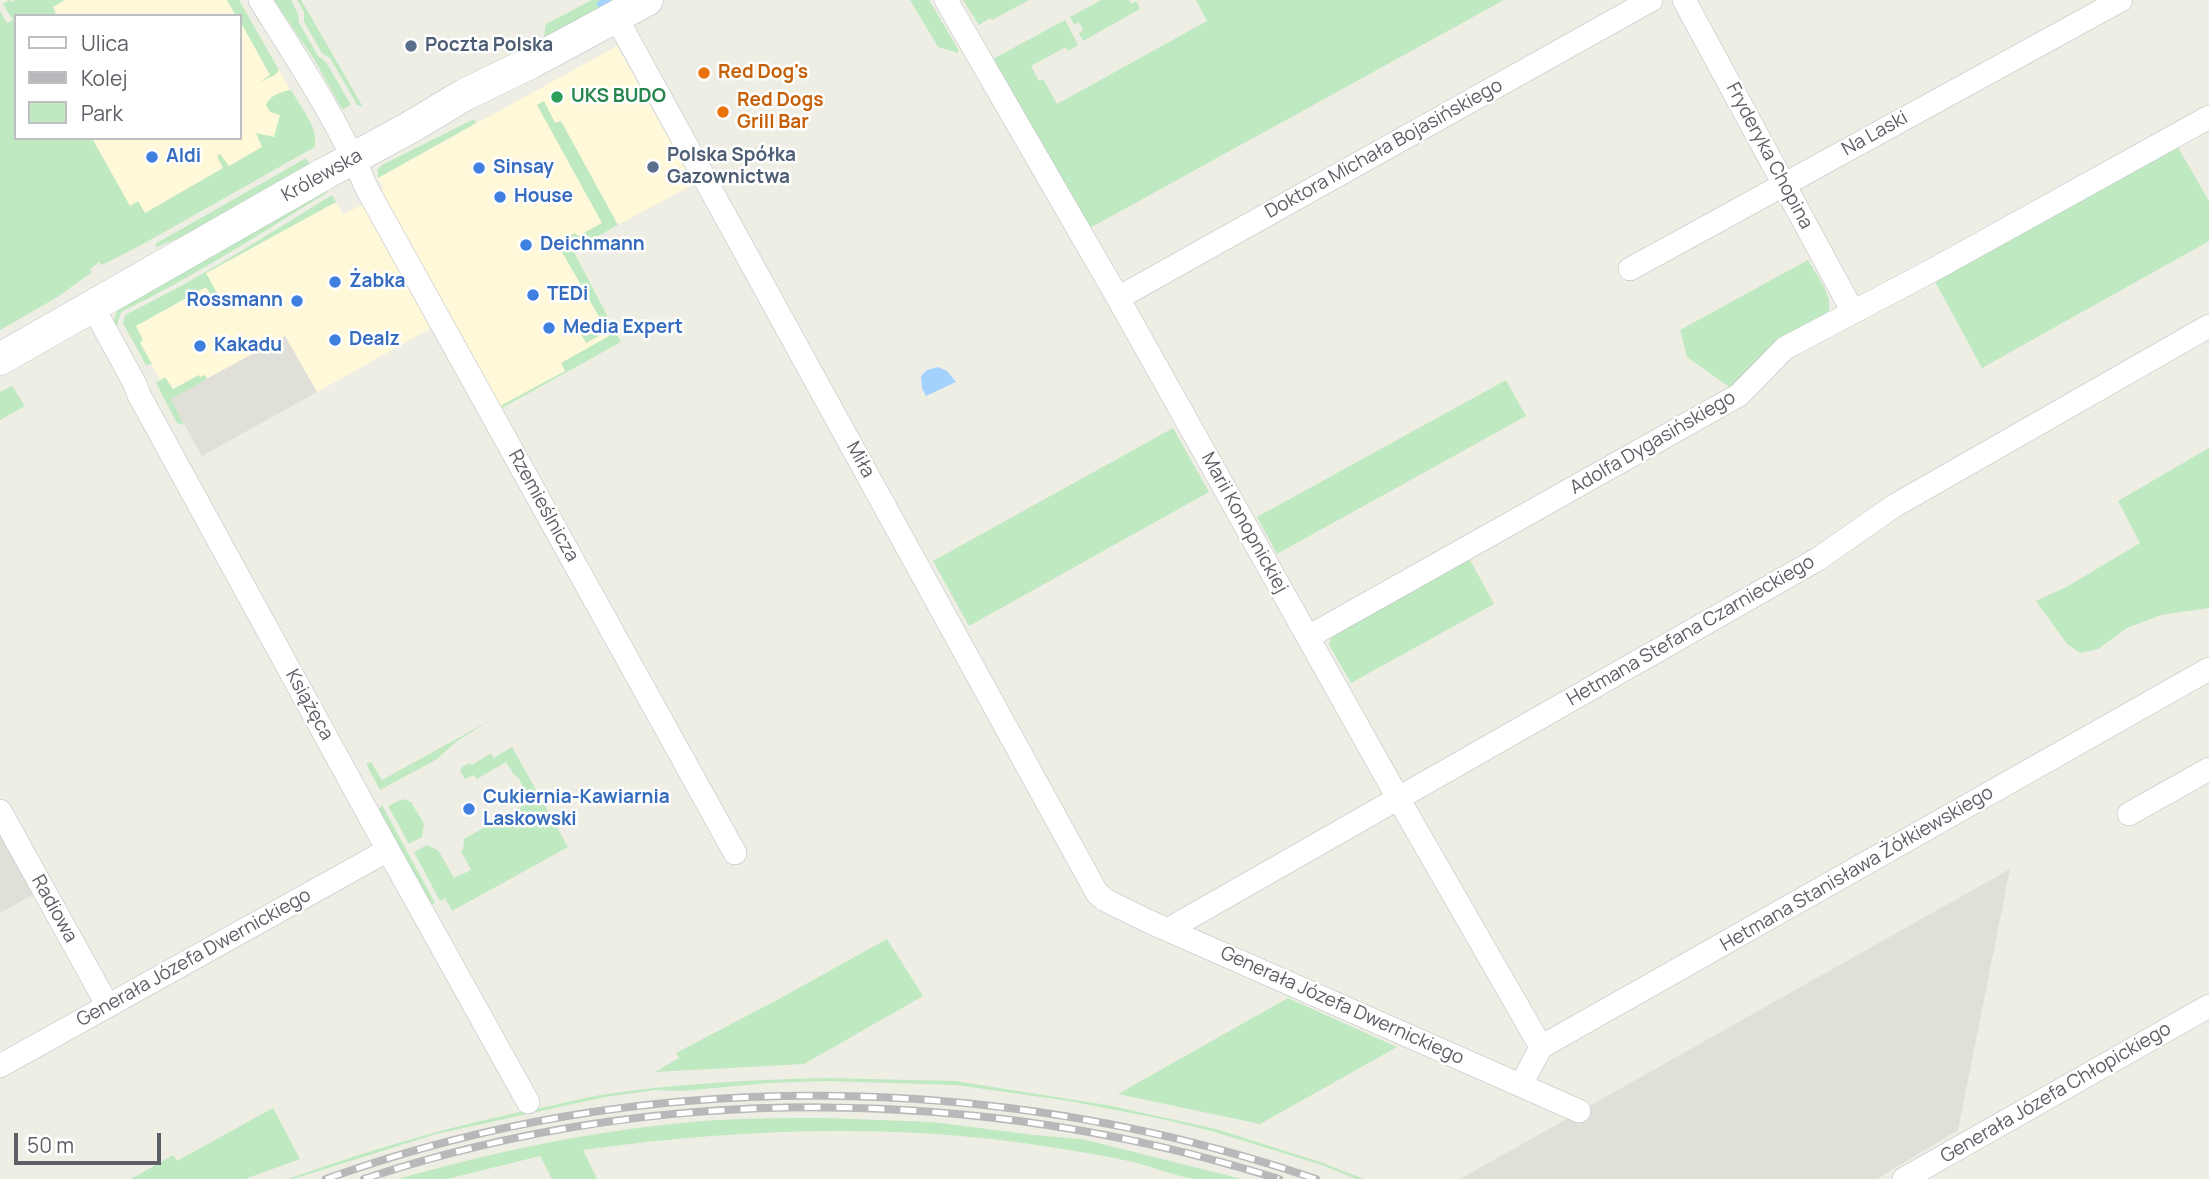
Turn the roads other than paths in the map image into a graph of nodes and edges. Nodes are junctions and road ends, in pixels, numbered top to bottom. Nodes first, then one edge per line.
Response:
1 (260, 0) edge
2 (647, 0) edge
3 (946, 0) edge
4 (1651, 0) edge
5 (1684, 0) edge
6 (2121, 0) edge
7 (616, 17) junction
8 (2209, 117) edge
9 (354, 158) junction
10 (1784, 185) junction
11 (1630, 269) dead end
12 (1118, 298) junction
13 (91, 308) junction
14 (1853, 312) junction
15 (2209, 326) edge
16 (0, 359) edge
17 (1308, 637) junction
18 (2209, 668) edge
19 (2209, 769) edge
20 (1398, 798) junction
21 (0, 811) edge
22 (2129, 814) dead end
23 (388, 850) junction
24 (735, 853) dead end
25 (1105, 900) joint
26 (1169, 929) junction
27 (108, 1006) junction
28 (2209, 1006) edge
29 (1541, 1047) junction
30 (0, 1066) edge
31 (1521, 1085) junction
32 (528, 1102) dead end
33 (1579, 1111) dead end
34 (1904, 1179) edge

1 - 9 street, Rzemieślnicza
2 - 7 main road, Królewska
3 - 12 street, Marii Konopnickiej
4 - 12 street, Doktora Michała Bojasińskiego
5 - 10 street, Fryderyka Chopina
6 - 10 street, Na Laski
7 - 9 main road, Królewska
7 - 25 street, Miła
8 - 14 street, Adolfa Dygasińskiego
9 - 13 main road, Królewska
9 - 24 street, Rzemieślnicza
10 - 11 street, Na Laski
10 - 14 street, Fryderyka Chopina
12 - 17 street, Marii Konopnickiej
13 - 16 main road, Królewska
13 - 23 street, Książęca
14 - 17 street, Adolfa Dygasińskiego
15 - 20 street, Hetmana Stefana Czarnieckiego
17 - 20 street, Marii Konopnickiej
18 - 29 street, Hetmana Stanisława Żółkiewskiego
19 - 22 street
20 - 26 street, Hetmana Stefana Czarnieckiego
20 - 29 street, Marii Konopnickiej
21 - 27 street, Radiowa
23 - 27 street, Generała Józefa Dwernickiego
23 - 32 street, Książęca
25 - 26 street, Generała Józefa Dwernickiego
26 - 31 street, Generała Józefa Dwernickiego
27 - 30 street, Generała Józefa Dwernickiego
28 - 34 street, Generała Józefa Chłopickiego
29 - 31 street
31 - 33 street, Generała Józefa Dwernickiego

